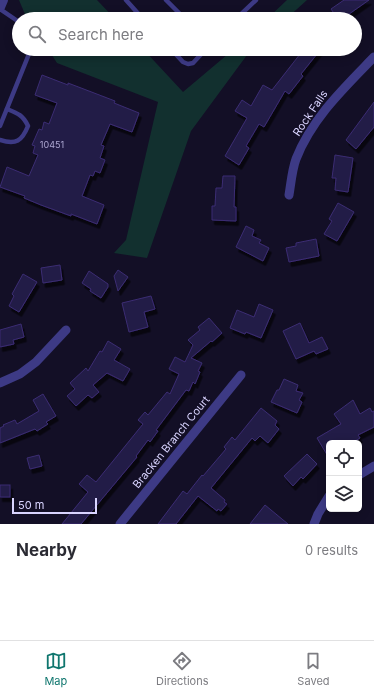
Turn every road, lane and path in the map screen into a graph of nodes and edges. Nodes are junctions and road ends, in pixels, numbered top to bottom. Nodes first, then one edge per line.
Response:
1 (3, 0) edge
2 (126, 0) edge
3 (166, 0) edge
4 (253, 1) edge
5 (0, 8) edge
6 (137, 12) edge
7 (177, 12) edge
8 (243, 12) edge
9 (12, 17) edge
10 (28, 56) edge
11 (177, 56) edge
12 (200, 56) edge
13 (374, 57) edge
14 (7, 109) junction
15 (0, 126) edge
16 (0, 140) edge
17 (289, 195) dead end
18 (66, 330) dead end
19 (241, 374) dead end
20 (0, 382) edge
21 (374, 466) edge
22 (362, 473) edge
23 (326, 501) edge
24 (120, 524) edge
25 (314, 524) edge

1 - 5 street
2 - 6 lane
3 - 7 lane
4 - 8 lane
5 - 9 lane
10 - 14 lane
11 - 12 lane
13 - 17 street, Rock Falls
14 - 15 lane
14 - 16 lane
18 - 20 street
19 - 24 street, Bracken Branch Court
21 - 22 street
23 - 25 street

